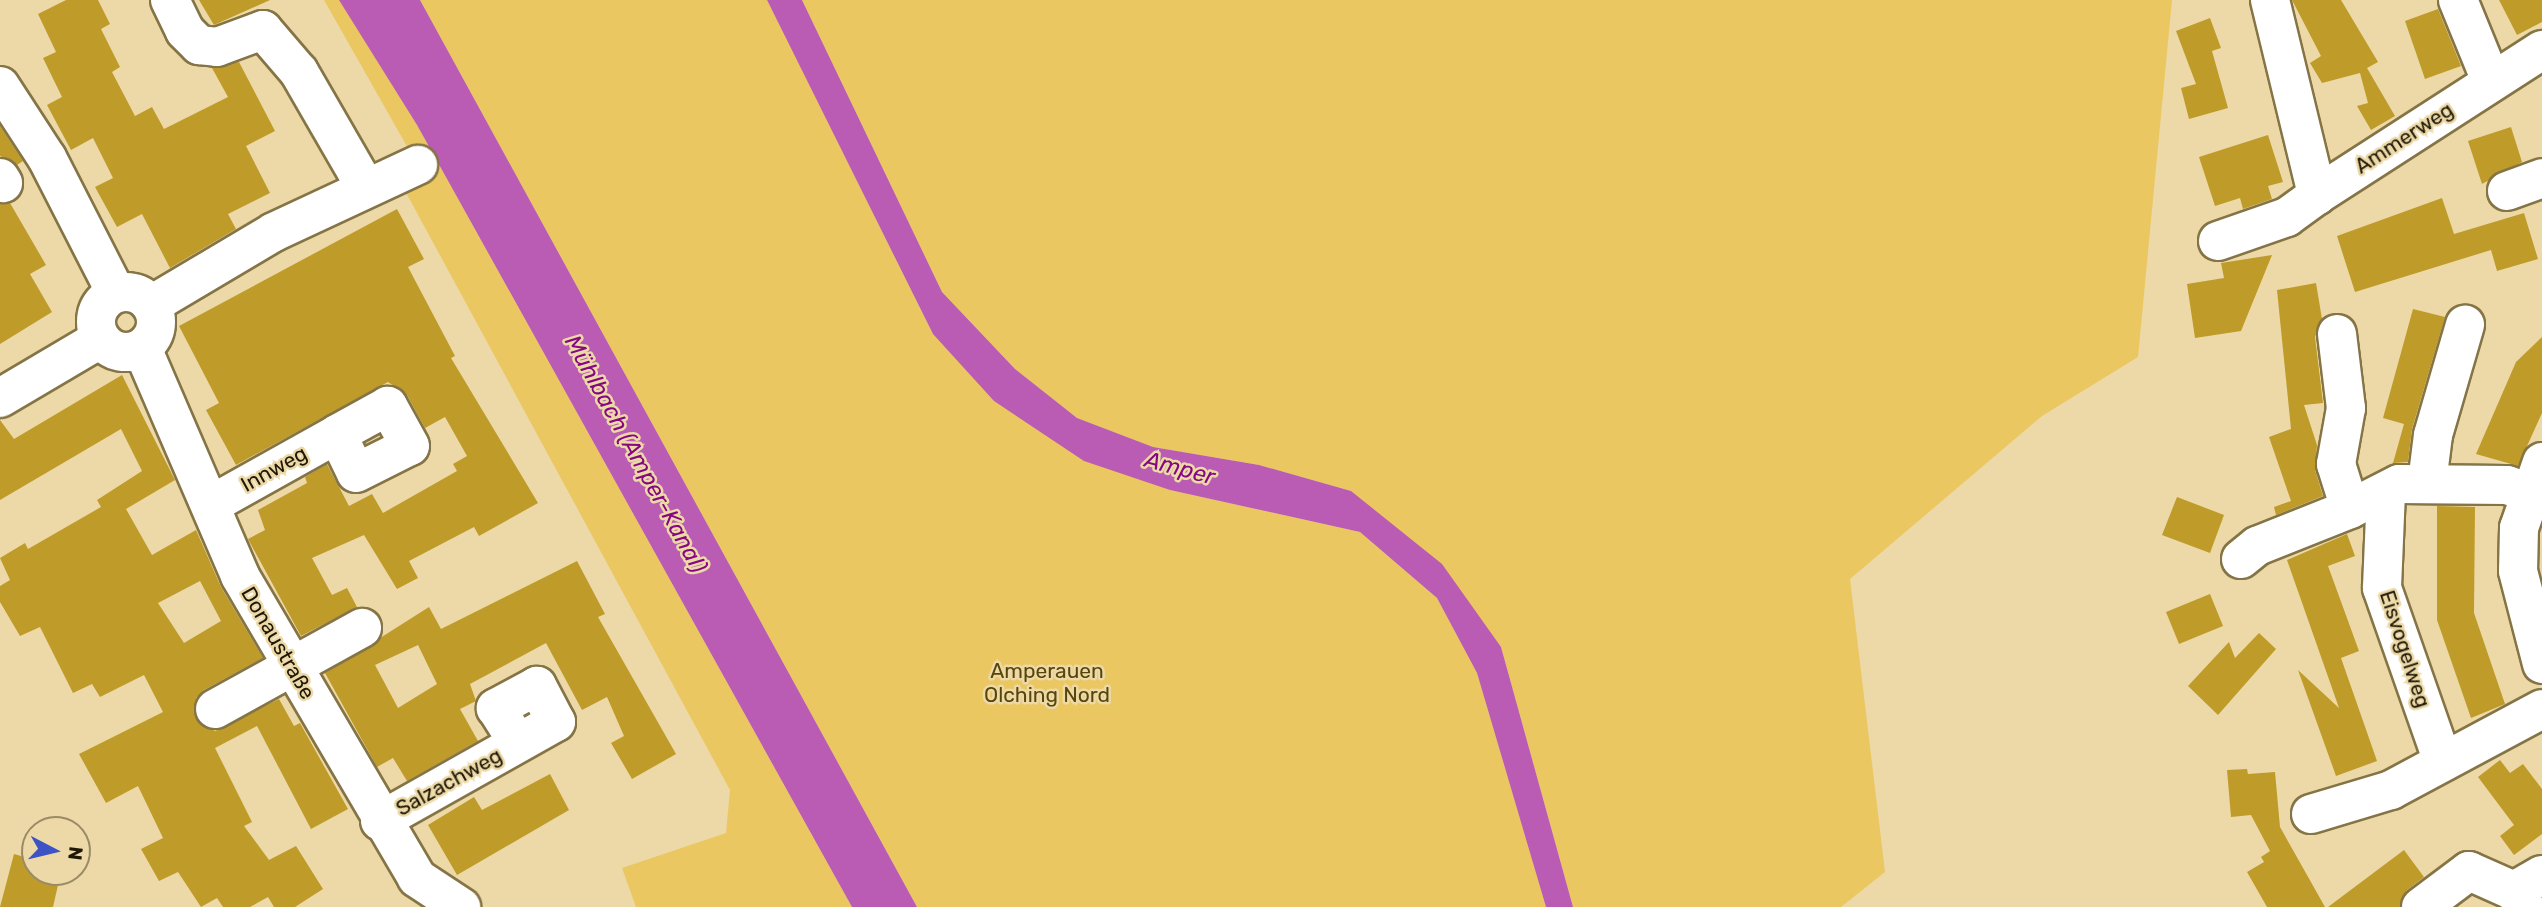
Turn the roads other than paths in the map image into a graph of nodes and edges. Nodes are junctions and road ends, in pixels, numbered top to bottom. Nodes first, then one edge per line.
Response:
1 (170, 0) edge
2 (2270, 0) edge
3 (2458, 0) edge
4 (2542, 50) edge
5 (2491, 81) junction
6 (4, 100) edge
7 (418, 165) dead end
8 (2542, 178) edge
9 (366, 188) junction
10 (2507, 191) dead end
11 (2317, 195) junction
12 (2218, 241) dead end
13 (133, 299) junction
14 (2465, 325) dead end
15 (2337, 334) dead end
16 (100, 339) junction
17 (142, 348) junction
18 (0, 398) edge
19 (337, 434) dead end
20 (2536, 478) edge
21 (2427, 483) junction
22 (2386, 492) junction
23 (212, 505) junction
24 (2350, 509) junction
25 (2241, 559) dead end
26 (362, 628) dead end
27 (2538, 639) edge
28 (292, 667) junction
29 (215, 709) dead end
30 (2542, 709) edge
31 (518, 743) dead end
32 (2443, 762) junction
33 (2311, 814) dead end
34 (380, 821) junction
35 (2527, 891) edge
36 (461, 907) edge
37 (2421, 907) edge

1 - 9 street
2 - 11 street
3 - 5 street
4 - 5 street, Ammerweg
5 - 11 street, Ammerweg
6 - 13 street
7 - 9 street
8 - 10 street
9 - 13 street
11 - 12 street, Ammerweg
13 - 16 street
13 - 17 street
14 - 21 street
15 - 24 street
16 - 17 street
16 - 18 street
17 - 23 street, Donaustraße
19 - 23 street, Innweg
20 - 21 street
20 - 27 street
21 - 22 street
22 - 24 street
22 - 32 street, Eisvogelweg
23 - 28 street, Donaustraße
24 - 25 street
26 - 28 street
28 - 29 street
28 - 34 street, Donaustraße
30 - 32 street
31 - 34 street, Salzachweg
32 - 33 street
34 - 36 street, Donaustraße
35 - 37 street

